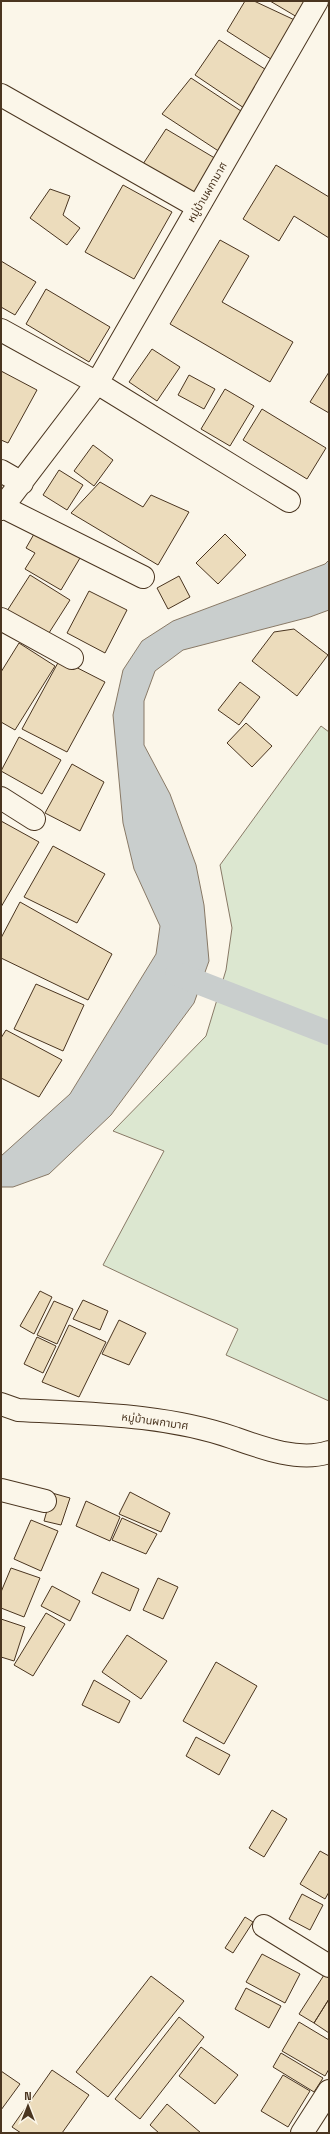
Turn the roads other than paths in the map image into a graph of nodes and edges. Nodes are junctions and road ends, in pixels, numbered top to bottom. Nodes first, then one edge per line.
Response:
1 (317, 1) edge
2 (1, 95) edge
3 (198, 207) junction
4 (1, 330) edge
5 (97, 383) junction
6 (1, 471) edge
7 (22, 482) junction
8 (289, 501) dead end
9 (2, 508) edge
10 (143, 577) dead end
11 (1, 619) edge
12 (72, 658) dead end
13 (1, 798) edge
14 (34, 819) dead end
15 (1, 1404) edge
16 (329, 1452) edge
17 (1, 1490) edge
18 (45, 1501) dead end
19 (264, 1926) dead end
20 (329, 1966) edge
21 (329, 2090) edge
22 (302, 2133) edge

1 - 3 street, หมู่บ้านผกามาศ
2 - 3 street
3 - 5 street, หมู่บ้านผกามาศ
4 - 5 street
5 - 7 street, หมู่บ้านผกามาศ
5 - 8 street
6 - 7 street
7 - 9 street, หมู่บ้านผกามาศ
9 - 10 street
11 - 12 street
13 - 14 street
15 - 16 street, หมู่บ้านผกามาศ
17 - 18 street
19 - 20 street
21 - 22 street

